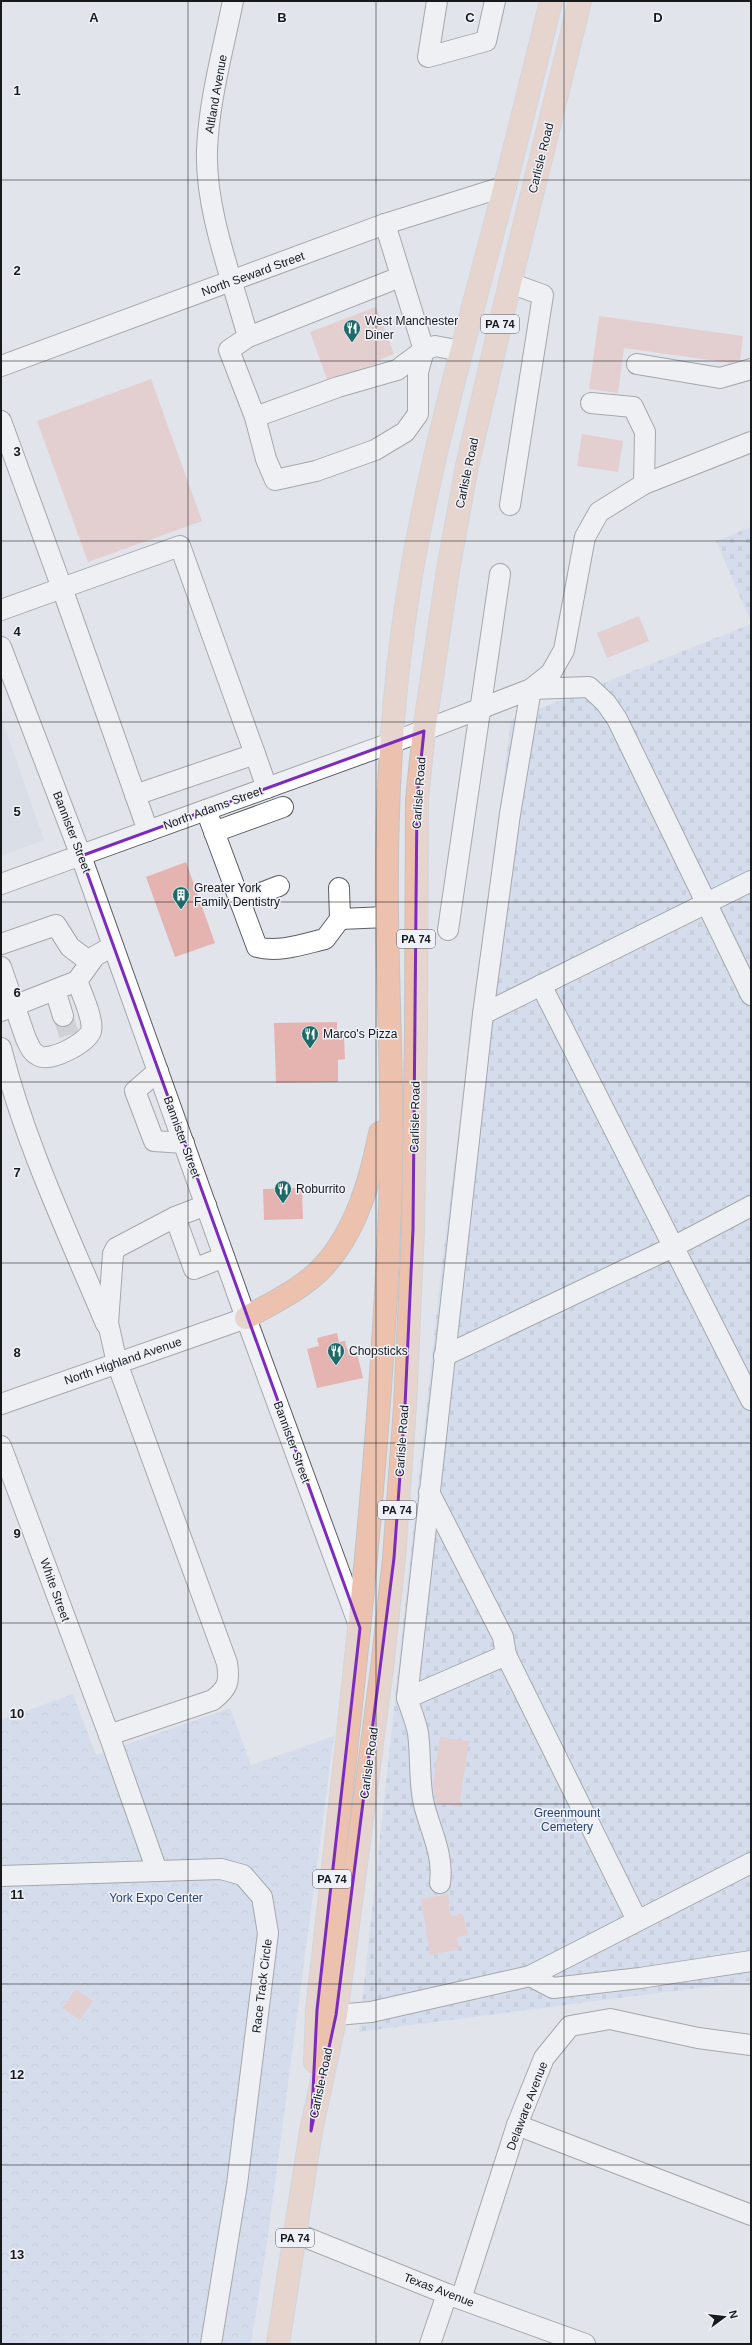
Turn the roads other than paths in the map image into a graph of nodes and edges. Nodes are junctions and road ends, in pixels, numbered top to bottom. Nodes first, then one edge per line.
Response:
1 (233, 1) edge
2 (437, 1) edge
3 (495, 1) edge
4 (551, 1) edge
5 (580, 1) edge
6 (506, 186) junction
7 (385, 224) junction
8 (400, 277) junction
9 (233, 282) junction
10 (510, 283) junction
11 (248, 337) junction
12 (424, 350) junction
13 (461, 351) junction
14 (636, 364) dead end
15 (1, 366) edge
16 (751, 369) edge
17 (591, 403) dead end
18 (255, 417) junction
19 (1, 421) edge
20 (751, 442) edge
21 (644, 484) junction
22 (510, 505) dead end
23 (500, 574) dead end
24 (62, 588) junction
25 (1, 610) edge
26 (1, 647) edge
27 (531, 689) junction
28 (481, 709) junction
29 (424, 731) junction
30 (391, 743) junction
31 (255, 754) junction
32 (261, 790) junction
33 (135, 795) junction
34 (283, 807) dead end
35 (206, 810) junction
36 (264, 814) junction
37 (148, 831) junction
38 (214, 832) junction
39 (81, 856) junction
40 (751, 881) edge
41 (1, 884) edge
42 (279, 886) dead end
43 (339, 888) dead end
44 (240, 901) junction
45 (706, 904) junction
46 (387, 917) junction
47 (340, 919) junction
48 (448, 930) dead end
49 (1, 944) edge
50 (113, 946) junction
51 (90, 962) junction
52 (1, 967) edge
53 (77, 981) junction
54 (541, 985) junction
55 (54, 990) junction
56 (751, 995) edge
57 (8, 1008) edge
58 (483, 1014) junction
59 (63, 1016) tunnel mouth
60 (1, 1048) edge
61 (158, 1071) junction
62 (390, 1088) junction
63 (184, 1143) junction
64 (206, 1205) junction
65 (751, 1206) edge
66 (174, 1217) junction
67 (673, 1247) junction
68 (224, 1257) junction
69 (246, 1318) junction
70 (108, 1328) junction
71 (444, 1356) junction
72 (117, 1364) junction
73 (751, 1400) edge
74 (1, 1404) edge
75 (1, 1446) edge
76 (429, 1492) junction
77 (360, 1628) junction
78 (506, 1655) junction
79 (407, 1698) junction
80 (109, 1735) junction
81 (365, 1791) junction
82 (751, 1862) edge
83 (157, 1871) junction
84 (1, 1876) edge
85 (440, 1883) dead end
86 (637, 1920) junction
87 (751, 1961) edge
88 (530, 1976) junction
89 (336, 2015) junction
90 (751, 2045) edge
91 (517, 2125) junction
92 (311, 2131) junction
93 (751, 2215) edge
94 (295, 2233) junction
95 (454, 2297) junction
96 (211, 2344) edge
97 (278, 2344) edge
98 (430, 2344) edge
99 (585, 2344) edge

1 - 9 street, Altland Avenue
2 - 3 street
4 - 6 main road, Carlisle Road / PA 74
5 - 10 main road, Carlisle Road / PA 74
6 - 7 street, North Seward Street
6 - 13 main road, Carlisle Road / PA 74
7 - 8 street
7 - 9 street, North Seward Street
8 - 11 street
8 - 12 street
9 - 11 street, Altland Avenue
9 - 15 street, North Seward Street
10 - 22 street
10 - 29 main road, Carlisle Road / PA 74
11 - 18 street
12 - 13 street
12 - 18 street
12 - 18 street
13 - 30 main road, Carlisle Road / PA 74
14 - 16 street
17 - 21 street
19 - 24 street
20 - 21 street
21 - 27 street
23 - 28 street
24 - 25 street
24 - 31 street
24 - 33 street
26 - 39 street, Bannister Street
27 - 28 street, North Adams Street
27 - 45 street
27 - 58 street
28 - 29 street, North Adams Street
28 - 48 street
29 - 30 street, North Adams Street
29 - 81 main road, Carlisle Road / PA 74
30 - 32 street, North Adams Street
30 - 46 main road, Carlisle Road / PA 74
31 - 32 street
31 - 33 street
32 - 35 street, North Adams Street
32 - 36 street
33 - 37 street
34 - 36 street
35 - 37 street, North Adams Street
35 - 38 street
36 - 38 street
37 - 39 street, North Adams Street
38 - 44 street
39 - 41 street, North Adams Street
39 - 50 street, Bannister Street
40 - 45 street
42 - 44 street
43 - 47 street
44 - 47 street
45 - 54 street
45 - 56 street
46 - 47 street
46 - 62 main road, Carlisle Road / PA 74
49 - 51 street
50 - 51 street
50 - 61 street, Bannister Street
51 - 53 street
52 - 57 street
53 - 55 street
53 - 57 street
54 - 58 street
54 - 67 street
55 - 57 street
55 - 59 street
58 - 71 street
60 - 70 street
61 - 63 street, Bannister Street
61 - 63 street
62 - 69 main road
62 - 77 main road, Carlisle Road / PA 74
63 - 64 street, Bannister Street
64 - 66 street
64 - 68 street, Bannister Street
65 - 67 street
66 - 68 street
66 - 70 street
67 - 71 street
67 - 73 street
68 - 69 street, Bannister Street
69 - 72 street, North Highland Avenue
69 - 77 street, Bannister Street
70 - 72 street
71 - 76 street
72 - 74 street, North Highland Avenue
72 - 80 street
75 - 80 street, White Street
76 - 78 street
76 - 79 street
77 - 81 main road
77 - 92 main road, Carlisle Road / PA 74
78 - 79 street
78 - 86 street
79 - 85 street
80 - 83 street, White Street
81 - 89 main road, Carlisle Road / PA 74
82 - 86 street
83 - 84 street, Race Track Circle
83 - 96 street, Race Track Circle
86 - 88 street
87 - 88 street
88 - 89 street
89 - 92 main road, Carlisle Road / PA 74
90 - 91 street, Delaware Avenue
91 - 93 street
91 - 95 street, Delaware Avenue
92 - 94 main road, PA 74
94 - 95 street, Texas Avenue
94 - 97 main road, PA 74
95 - 98 street, Delaware Avenue
95 - 99 street, Texas Avenue

